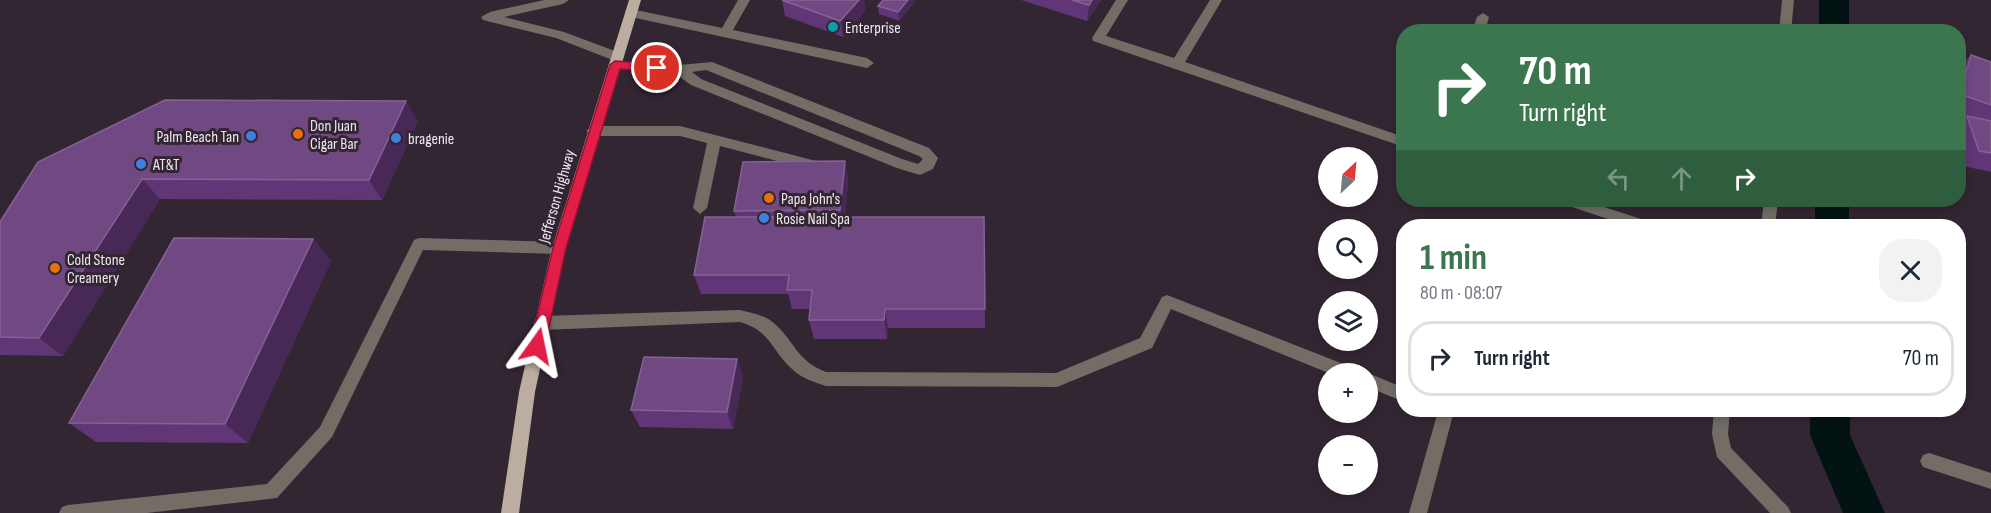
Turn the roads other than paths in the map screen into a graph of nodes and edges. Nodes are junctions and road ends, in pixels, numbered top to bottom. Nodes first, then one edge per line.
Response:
1 (563, 0) edge
2 (744, 0) edge
3 (1122, 0) edge
4 (1216, 0) edge
5 (1788, 0) edge
6 (633, 6) edge
7 (1483, 16) dead end
8 (1480, 24) edge
9 (1786, 24) edge
10 (725, 33) junction
11 (616, 61) junction
12 (867, 63) dead end
13 (1178, 64) junction
14 (678, 70) junction
15 (593, 131) junction
16 (1396, 139) edge
17 (715, 140) junction
18 (826, 168) edge
19 (1589, 207) edge
20 (700, 208) dead end
21 (1624, 219) edge
22 (559, 248) junction
23 (542, 323) junction
24 (1322, 363) edge
25 (1378, 385) edge
26 (1396, 392) edge
27 (1444, 417) edge
28 (1721, 417) edge
29 (1929, 461) dead end
30 (1991, 481) edge
31 (68, 513) edge
32 (510, 513) edge
33 (1418, 513) edge
34 (1782, 513) edge

1 - 11 street
2 - 10 street
3 - 13 street
4 - 13 street
5 - 9 street
6 - 10 street
6 - 11 main road, Jefferson Highway
7 - 8 street
10 - 12 street
11 - 14 street
11 - 15 main road, Jefferson Highway
13 - 16 street
14 - 14 street
15 - 17 street
15 - 22 main road, Jefferson Highway
17 - 18 street
17 - 20 street
19 - 21 street
22 - 23 main road, Jefferson Highway
22 - 31 street
23 - 24 street
23 - 32 main road, Jefferson Highway
25 - 26 street
27 - 33 street
28 - 34 street
29 - 30 street

